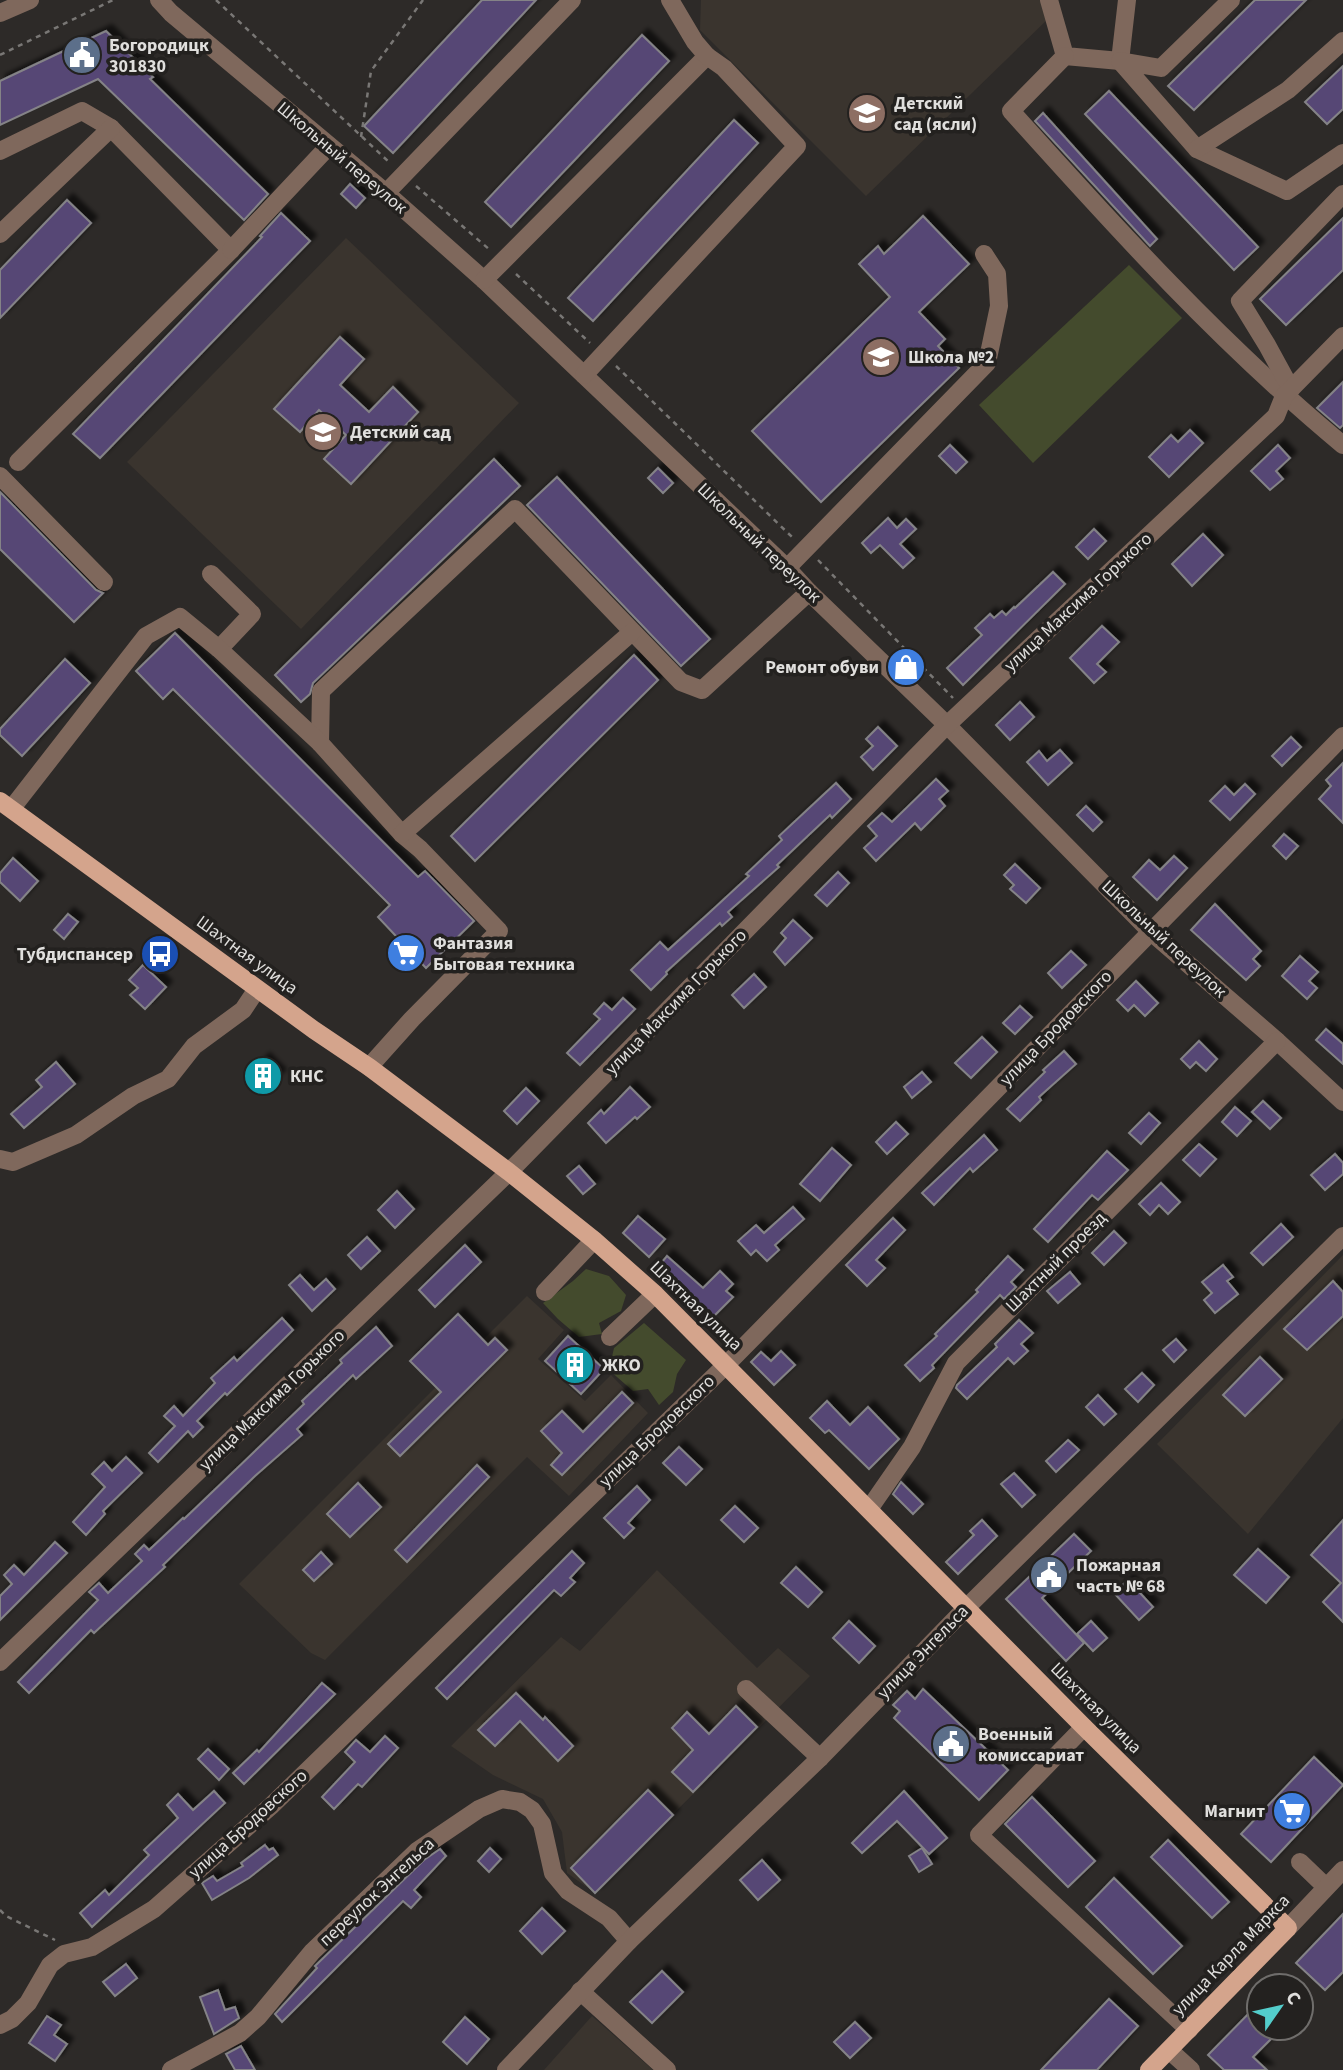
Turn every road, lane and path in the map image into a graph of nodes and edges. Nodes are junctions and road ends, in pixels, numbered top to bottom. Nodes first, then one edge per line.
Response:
1 (30, 0) edge
2 (113, 0) edge
3 (159, 0) edge
4 (423, 0) edge
5 (572, 0) edge
6 (670, 0) edge
7 (1049, 0) edge
8 (1127, 0) edge
9 (1231, 0) edge
10 (0, 13) edge
11 (1343, 41) edge
12 (0, 55) edge
13 (708, 56) junction
14 (1065, 56) junction
15 (1119, 61) junction
16 (111, 128) junction
17 (361, 137) dead end
18 (328, 147) junction
19 (1197, 149) junction
20 (0, 151) edge
21 (1343, 153) edge
22 (386, 193) junction
23 (1343, 194) edge
24 (0, 234) edge
25 (231, 250) junction
26 (984, 254) dead end
27 (484, 280) junction
28 (1343, 336) edge
29 (584, 375) junction
30 (1287, 393) junction
31 (1343, 445) edge
32 (18, 462) dead end
33 (0, 476) edge
34 (787, 568) junction
35 (211, 574) dead end
36 (104, 582) dead end
37 (808, 592) junction
38 (632, 632) junction
39 (219, 649) junction
40 (947, 725) junction
41 (1343, 736) edge
42 (320, 743) junction
43 (6, 805) edge
44 (401, 834) junction
45 (1151, 932) junction
46 (257, 989) junction
47 (1277, 1041) junction
48 (369, 1067) junction
49 (1343, 1102) edge
50 (0, 1159) edge
51 (509, 1172) junction
52 (1343, 1236) edge
53 (594, 1240) junction
54 (545, 1292) dead end
55 (655, 1294) junction
56 (610, 1337) dead end
57 (726, 1364) junction
58 (869, 1509) junction
59 (966, 1608) junction
60 (0, 1662) edge
61 (746, 1689) dead end
62 (1084, 1727) junction
63 (820, 1758) junction
64 (1300, 1862) dead end
65 (1343, 1870) edge
66 (1326, 1887) junction
67 (0, 1910) edge
68 (1288, 1927) junction
69 (58, 1941) dead end
70 (629, 1941) junction
71 (580, 1991) junction
72 (0, 2025) edge
73 (1189, 2030) junction
74 (1169, 2050) junction
75 (171, 2070) edge
76 (506, 2070) edge
77 (667, 2070) edge
78 (1149, 2070) edge
79 (1191, 2070) edge

1 - 10 street
2 - 12 path
3 - 18 street, Школьный переулок
4 - 17 path
5 - 22 street
6 - 13 street
7 - 14 street
8 - 15 street
9 - 15 street
11 - 19 street
13 - 27 street
13 - 29 street
14 - 15 street
14 - 30 street
15 - 19 street
16 - 20 street
16 - 24 street
16 - 25 street
18 - 22 street, Школьный переулок
18 - 25 street
19 - 21 street
22 - 27 street, Школьный переулок
23 - 30 street
25 - 32 street
26 - 34 street
27 - 29 street, Школьный переулок
28 - 30 street, улица Максима Горького
29 - 34 street, Школьный переулок
30 - 31 street
30 - 40 street, улица Максима Горького
33 - 36 street
34 - 37 street, Школьный переулок
35 - 39 street
37 - 38 street
37 - 40 street, Школьный переулок
38 - 42 street
38 - 44 street
39 - 42 street
39 - 43 street
40 - 45 street, Школьный переулок
40 - 51 street, улица Максима Горького
41 - 45 street, улица Бродовского
42 - 44 street
43 - 46 main road, Шахтная улица
44 - 48 street
45 - 47 street, Школьный переулок
45 - 57 street, улица Бродовского
46 - 48 main road, Шахтная улица
46 - 50 street
47 - 49 street, Школьный переулок
47 - 58 street, Шахтный проезд
48 - 51 main road, Шахтная улица
51 - 53 main road, Шахтная улица
51 - 60 street, улица Максима Горького
52 - 59 street, улица Энгельса
53 - 54 street
53 - 55 main road, Шахтная улица
55 - 56 street
55 - 57 main road, Шахтная улица
57 - 58 main road, Шахтная улица
57 - 72 street, улица Бродовского
58 - 59 main road, Шахтная улица
59 - 62 main road, Шахтная улица
59 - 63 street, улица Энгельса
61 - 63 street
62 - 68 main road, Шахтная улица
62 - 73 street
63 - 70 street, улица Энгельса
64 - 66 street
65 - 66 street, улица Карла Маркса
66 - 68 street, улица Карла Маркса
67 - 69 path
68 - 73 main road, улица Карла Маркса
70 - 71 street, улица Энгельса
70 - 75 street, переулок Энгельса
71 - 76 street, улица Энгельса
71 - 77 street
73 - 74 main road, улица Карла Маркса
74 - 78 main road, улица Карла Маркса
74 - 79 street

